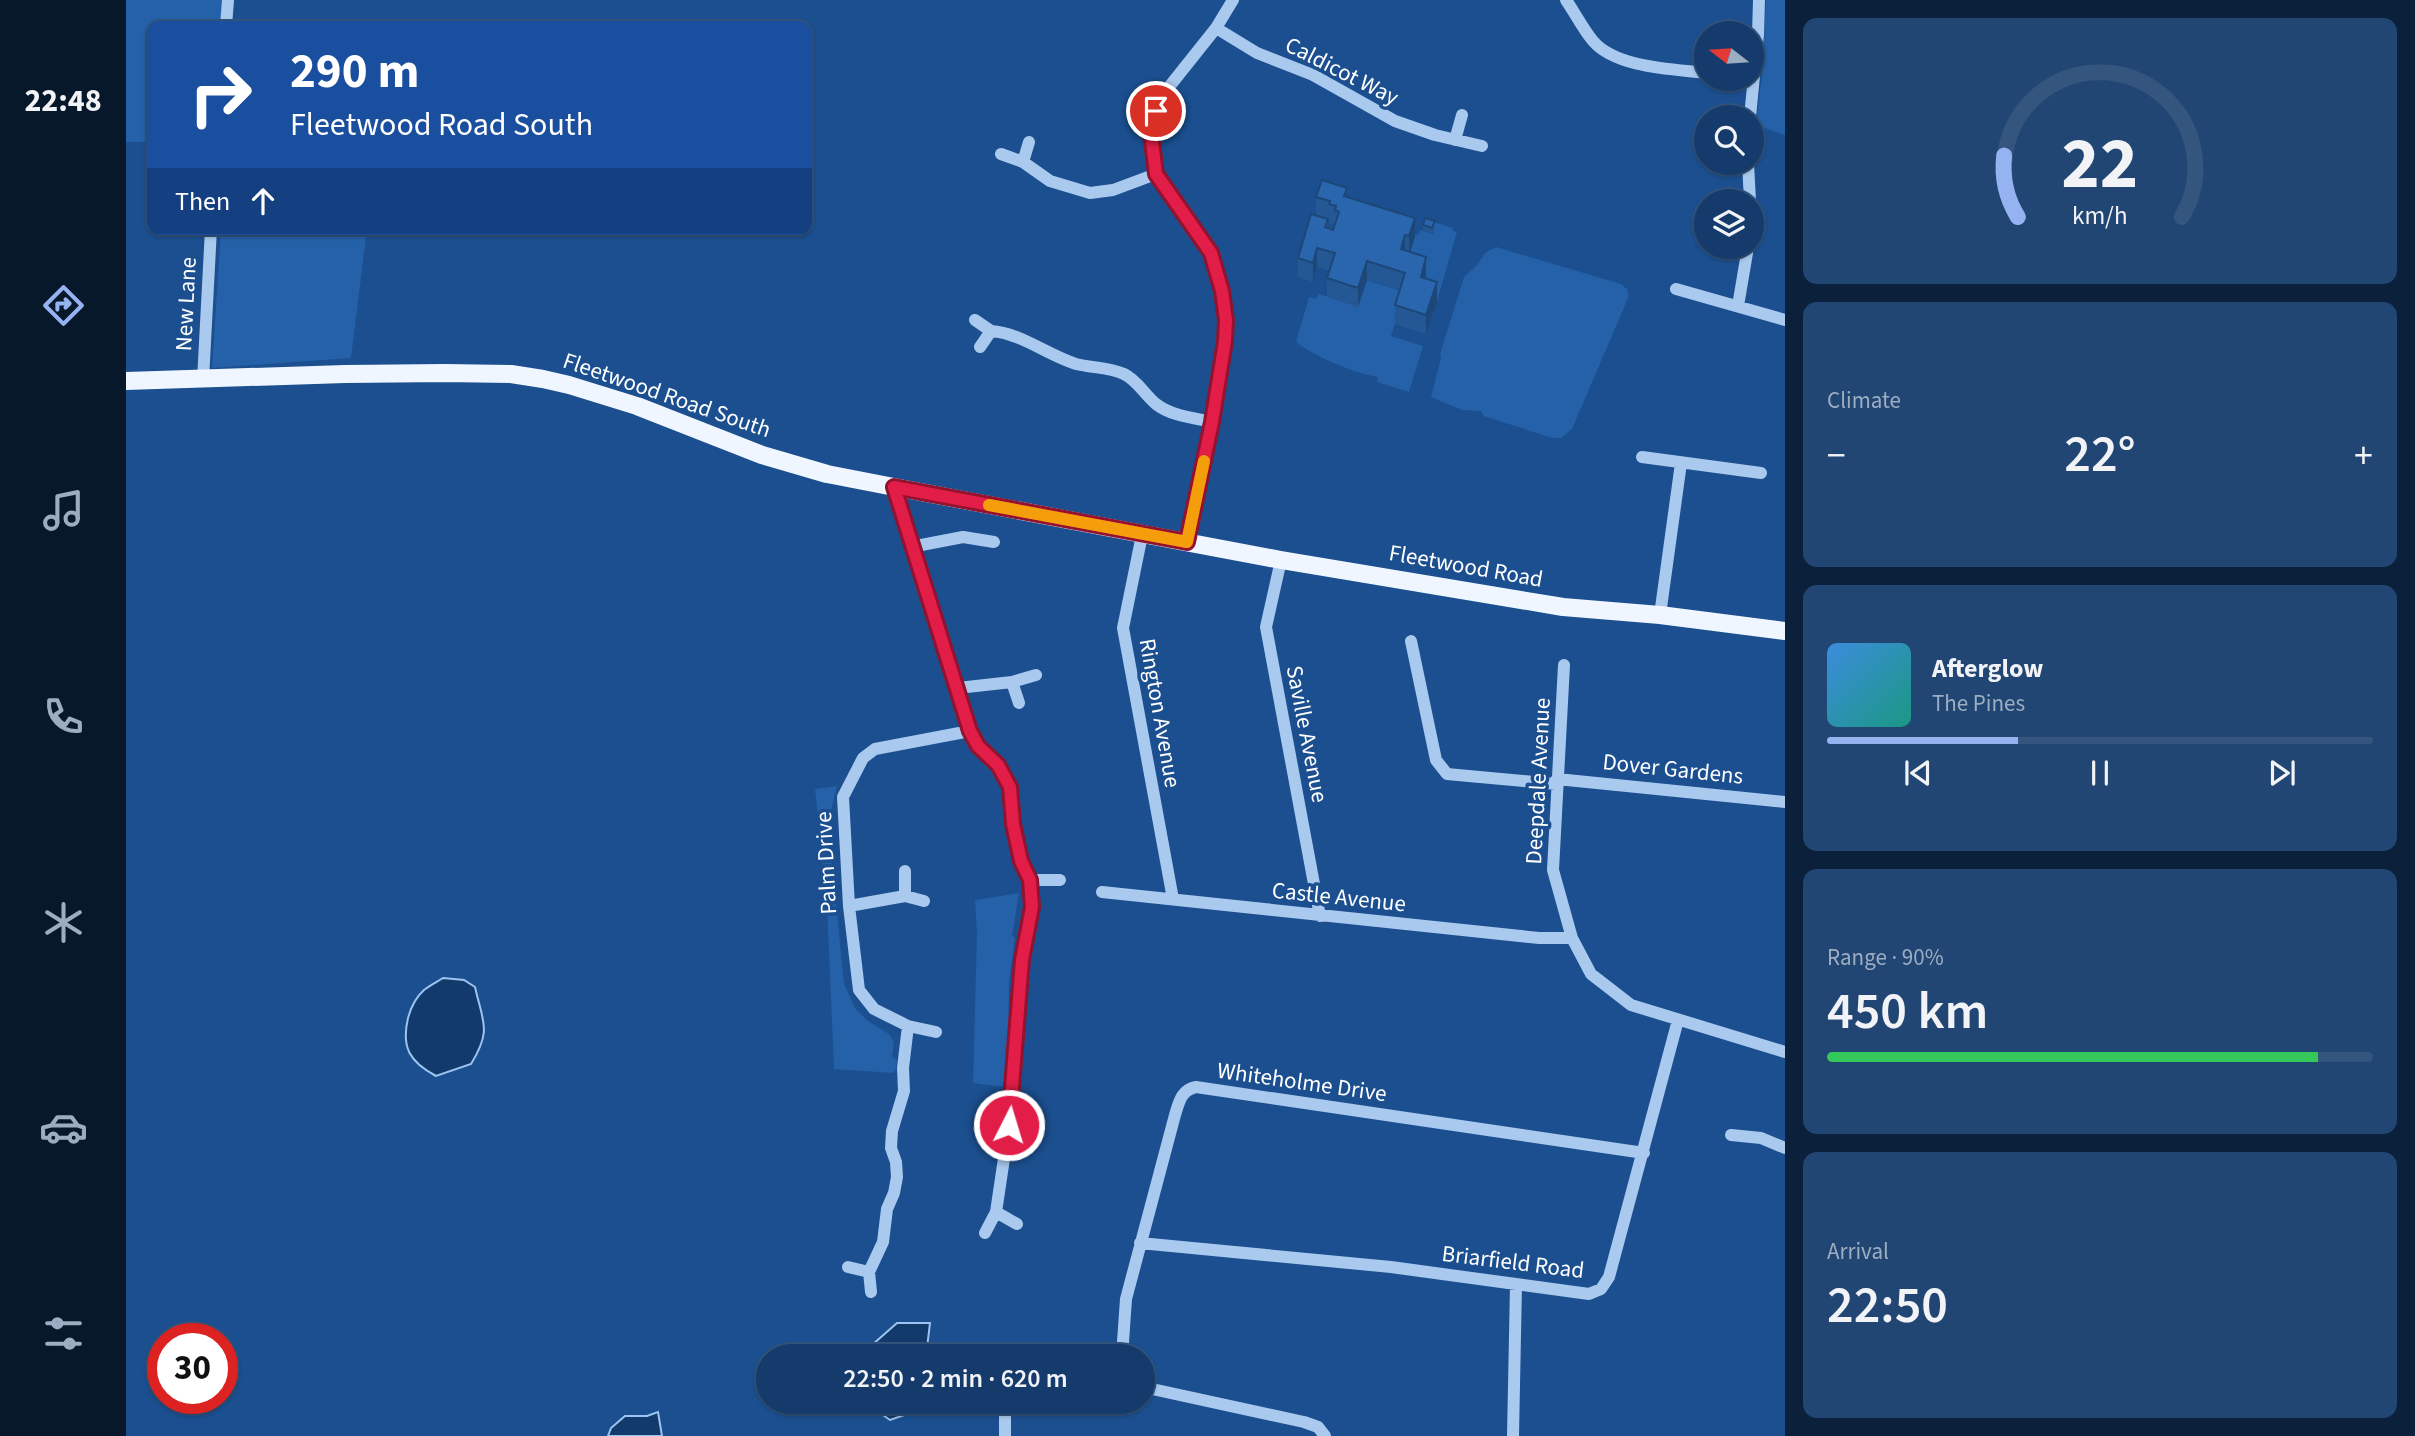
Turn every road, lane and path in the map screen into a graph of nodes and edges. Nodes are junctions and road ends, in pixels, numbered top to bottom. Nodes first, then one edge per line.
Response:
1 (228, 0) edge
2 (1233, 0) edge
3 (1566, 0) edge
4 (1759, 0) edge
5 (226, 21) edge
6 (1758, 21) edge
7 (1216, 28) junction
8 (1694, 71) edge
9 (1462, 115) dead end
10 (1455, 140) junction
11 (1029, 142) dead end
12 (1482, 146) dead end
13 (1001, 154) dead end
14 (1023, 162) junction
15 (1156, 174) junction
16 (211, 235) edge
17 (1746, 259) edge
18 (1676, 289) dead end
19 (1738, 306) junction
20 (975, 320) dead end
21 (1785, 320) edge
22 (990, 331) junction
23 (980, 348) dead end
24 (203, 380) junction
25 (126, 381) edge
26 (1212, 422) junction
27 (1642, 457) dead end
28 (1681, 463) junction
29 (1761, 473) dead end
30 (894, 487) junction
31 (1142, 535) junction
32 (994, 541) dead end
33 (1187, 542) junction
34 (911, 547) junction
35 (1281, 560) junction
36 (1660, 615) junction
37 (1785, 631) edge
38 (1411, 641) dead end
39 (1564, 665) dead end
40 (1036, 675) dead end
41 (1012, 682) junction
42 (958, 688) junction
43 (1019, 703) dead end
44 (970, 731) junction
45 (1556, 781) junction
46 (1785, 802) edge
47 (905, 871) dead end
48 (1030, 880) junction
49 (1060, 880) dead end
50 (1102, 892) dead end
51 (905, 896) junction
52 (1173, 900) junction
53 (924, 901) dead end
54 (849, 906) junction
55 (1320, 916) junction
56 (1572, 938) junction
57 (1678, 1020) junction
58 (908, 1026) junction
59 (936, 1032) dead end
60 (1785, 1052) edge
61 (1731, 1135) dead end
62 (1785, 1148) edge
63 (1644, 1153) junction
64 (996, 1212) junction
65 (1017, 1224) dead end
66 (985, 1233) dead end
67 (1140, 1243) junction
68 (848, 1267) dead end
69 (869, 1272) junction
70 (1516, 1285) junction
71 (870, 1292) dead end
72 (1123, 1344) edge
73 (1155, 1390) edge
74 (1005, 1414) edge
75 (1005, 1436) edge
76 (1325, 1436) edge
77 (1513, 1436) edge

1 - 5 street
2 - 7 street
3 - 8 street
4 - 6 street
7 - 10 street, Caldicot Way
7 - 15 street
9 - 10 street
10 - 12 street, Caldicot Way
11 - 14 street
13 - 14 street
14 - 15 street
15 - 26 street
16 - 24 street, New Lane
17 - 19 street
18 - 19 street
19 - 21 street
20 - 22 street
22 - 23 street
22 - 26 street
24 - 25 main road, Fleetwood Road South
24 - 30 main road, Fleetwood Road South
26 - 33 street
27 - 28 street
28 - 29 street
28 - 36 street
30 - 31 main road, Fleetwood Road South
30 - 34 street
31 - 33 main road, Fleetwood Road
31 - 52 street, Rington Avenue
32 - 34 street
33 - 35 main road, Fleetwood Road
34 - 42 street
35 - 36 main road, Fleetwood Road
35 - 55 street, Saville Avenue
36 - 37 main road, Fleetwood Road
38 - 45 street, Dover Gardens
39 - 45 street, Deepdale Avenue
40 - 41 street
41 - 42 street
41 - 43 street
42 - 44 street
44 - 48 street
44 - 54 street, Palm Drive
45 - 46 street, Dover Gardens
45 - 56 street, Deepdale Avenue
47 - 51 street
48 - 49 street
48 - 64 street
50 - 52 street, Castle Avenue
51 - 53 street
51 - 54 street
52 - 55 street, Castle Avenue
54 - 58 street, Palm Drive
55 - 56 street, Castle Avenue
56 - 57 street, Deepdale Avenue
57 - 60 street, Deepdale Avenue
57 - 63 street, Briarfield Road
58 - 59 street, Palm Drive
58 - 69 street
61 - 62 street
63 - 67 street, Whiteholme Drive
63 - 70 street, Briarfield Road
64 - 65 street
64 - 66 street
67 - 70 street, Briarfield Road
67 - 72 street, Whiteholme Drive
68 - 69 street
69 - 71 street
70 - 77 street
73 - 76 street
74 - 75 street

